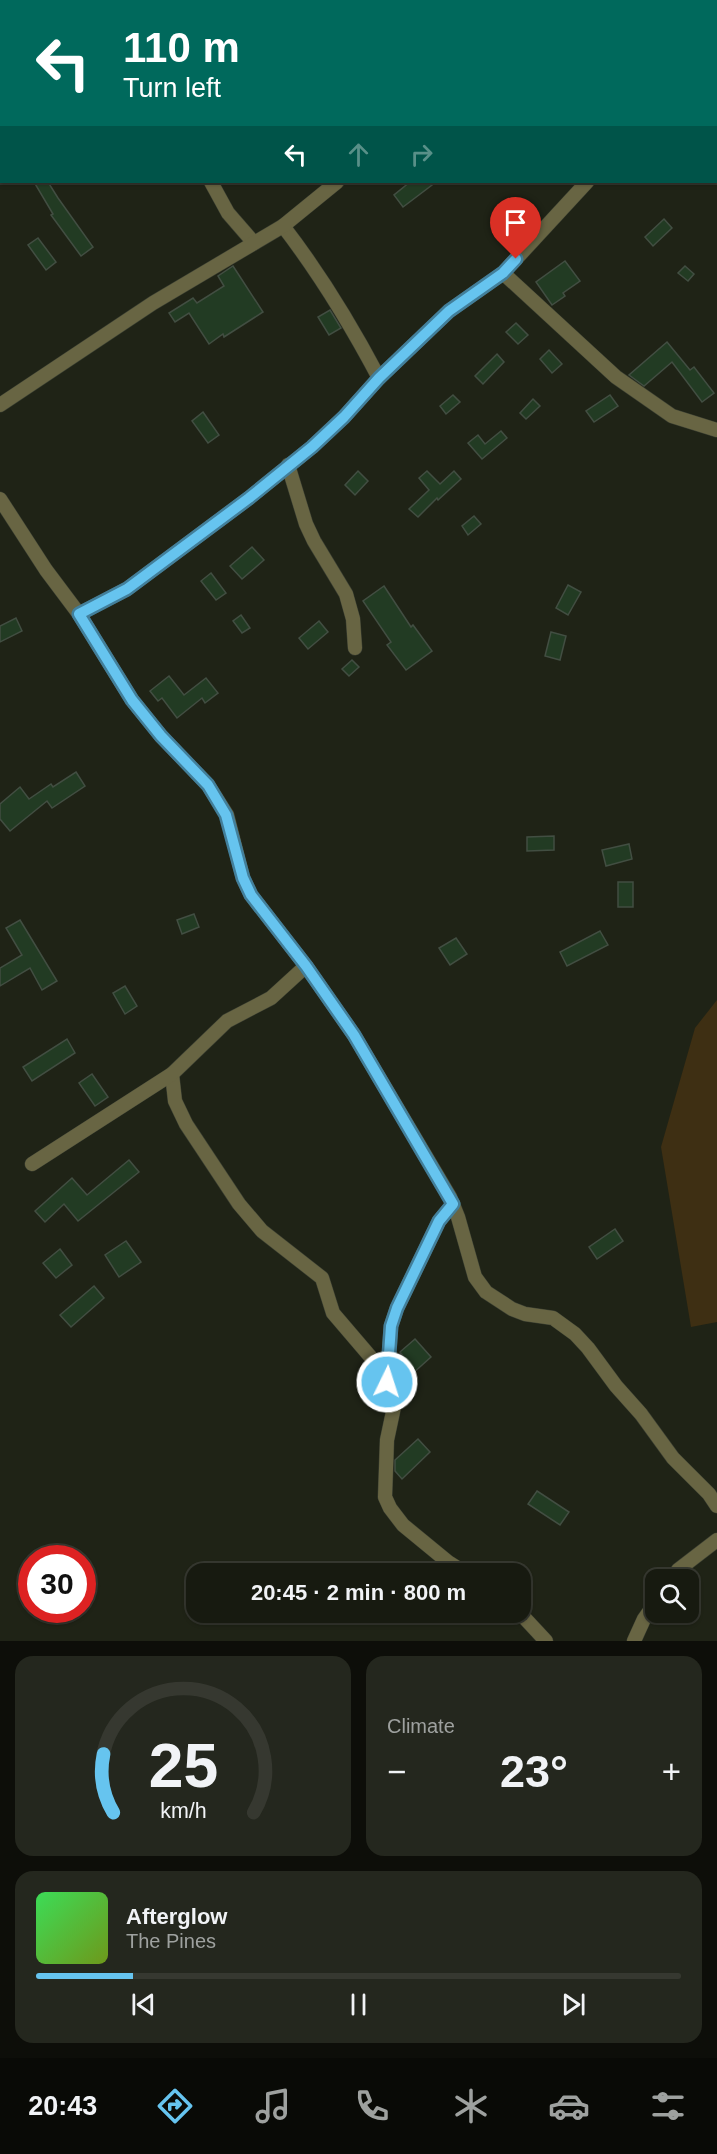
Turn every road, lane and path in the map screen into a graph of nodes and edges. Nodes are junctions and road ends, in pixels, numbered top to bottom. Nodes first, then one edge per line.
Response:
1 (212, 183) edge
2 (336, 183) edge
3 (586, 183) edge
4 (283, 226) junction
5 (254, 243) junction
6 (503, 273) junction
7 (379, 378) junction
8 (0, 405) edge
9 (717, 430) edge
10 (288, 465) junction
11 (0, 500) edge
12 (79, 614) junction
13 (355, 648) dead end
14 (306, 966) junction
15 (172, 1074) junction
16 (32, 1164) dead end
17 (453, 1204) junction
18 (387, 1382) junction
19 (717, 1506) edge
20 (717, 1540) edge
21 (450, 1563) edge
22 (679, 1569) edge
23 (645, 1618) edge
24 (529, 1623) edge
25 (546, 1641) edge
26 (634, 1641) edge

1 - 5 street
2 - 4 street
3 - 6 street
4 - 5 street
4 - 7 street
5 - 8 street
6 - 7 street
6 - 9 street
7 - 10 street
10 - 12 street
10 - 13 street
11 - 12 street
12 - 14 street
14 - 15 street
14 - 17 street
15 - 16 street
15 - 18 street
17 - 18 street
17 - 19 street
18 - 21 street
20 - 22 street
23 - 26 street
24 - 25 street

